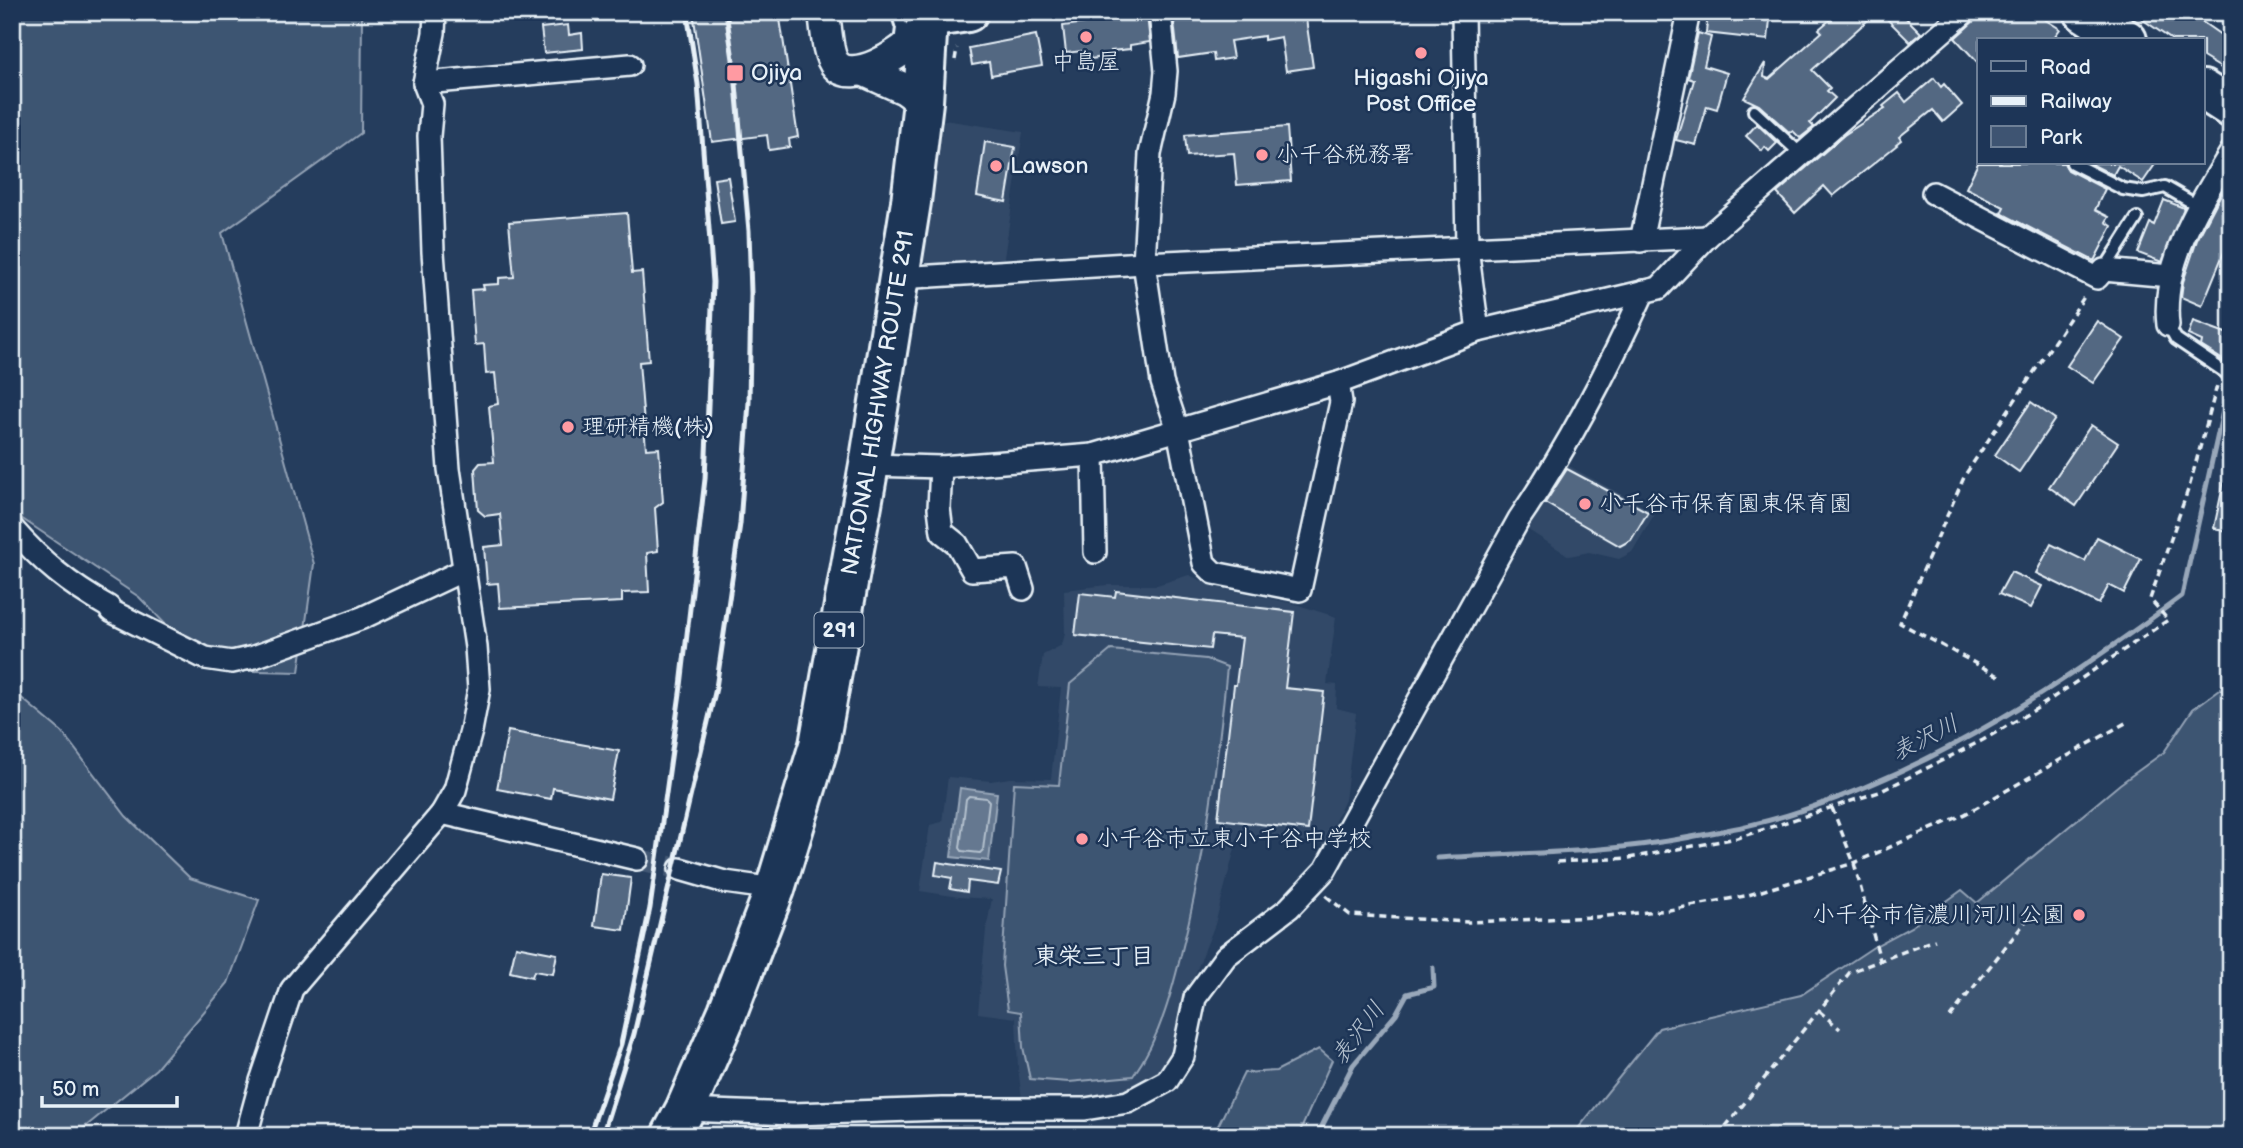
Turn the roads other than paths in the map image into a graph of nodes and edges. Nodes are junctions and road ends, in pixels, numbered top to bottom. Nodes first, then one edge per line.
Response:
1 (435, 12) edge
2 (824, 12) edge
3 (968, 12) edge
4 (1160, 12) edge
5 (1462, 12) edge
6 (1689, 12) edge
7 (1965, 12) edge
8 (2084, 12) edge
9 (919, 14) edge
10 (2124, 38) edge
11 (630, 65) dead end
12 (865, 71) junction
13 (424, 83) junction
14 (2204, 91) edge
15 (923, 102) junction
16 (2231, 108) edge
17 (1754, 111) dead end
18 (2231, 152) edge
19 (1802, 155) junction
20 (2074, 164) edge
21 (1934, 193) dead end
22 (2198, 206) junction
23 (2137, 218) dead end
24 (1707, 237) junction
25 (1641, 241) junction
26 (1466, 248) junction
27 (1144, 263) junction
28 (2100, 274) junction
29 (2170, 276) junction
30 (899, 278) junction
31 (1644, 291) junction
32 (2168, 325) joint
33 (1478, 331) junction
34 (2226, 373) edge
35 (1338, 383) junction
36 (1178, 430) junction
37 (1093, 455) junction
38 (869, 465) junction
39 (941, 467) junction
40 (12, 528) edge
41 (1095, 552) dead end
42 (464, 570) junction
43 (1023, 589) dead end
44 (442, 813) junction
45 (637, 859) tunnel mouth
46 (680, 869) tunnel mouth
47 (775, 889) junction
48 (678, 1123) edge
49 (246, 1136) edge

1 - 13 street
2 - 12 street
3 - 9 highway
4 - 27 street
5 - 26 street
6 - 25 street
7 - 19 street
8 - 10 highway
9 - 12 street
9 - 15 highway, NATIONAL HIGHWAY ROUTE 291 / 291
11 - 13 street
12 - 15 street
13 - 42 street
14 - 16 highway
15 - 30 highway, NATIONAL HIGHWAY ROUTE 291 / 291
17 - 19 lane
18 - 22 street
19 - 24 street
20 - 22 lane
21 - 28 street
22 - 29 street
23 - 28 lane
24 - 25 street
24 - 31 street
25 - 26 street
26 - 27 street
26 - 33 street
27 - 30 street
27 - 36 street
28 - 29 street
29 - 32 street
30 - 38 highway, NATIONAL HIGHWAY ROUTE 291 / 291
31 - 33 street
31 - 48 street
32 - 34 lane
33 - 35 street
35 - 36 street
35 - 36 street
36 - 37 street
37 - 39 street
37 - 41 street
38 - 39 street
38 - 47 highway, NATIONAL HIGHWAY ROUTE 291 / 291
39 - 43 street
40 - 42 street
42 - 44 street
44 - 45 street
44 - 49 street
46 - 47 street
47 - 48 highway, NATIONAL HIGHWAY ROUTE 291 / 291

